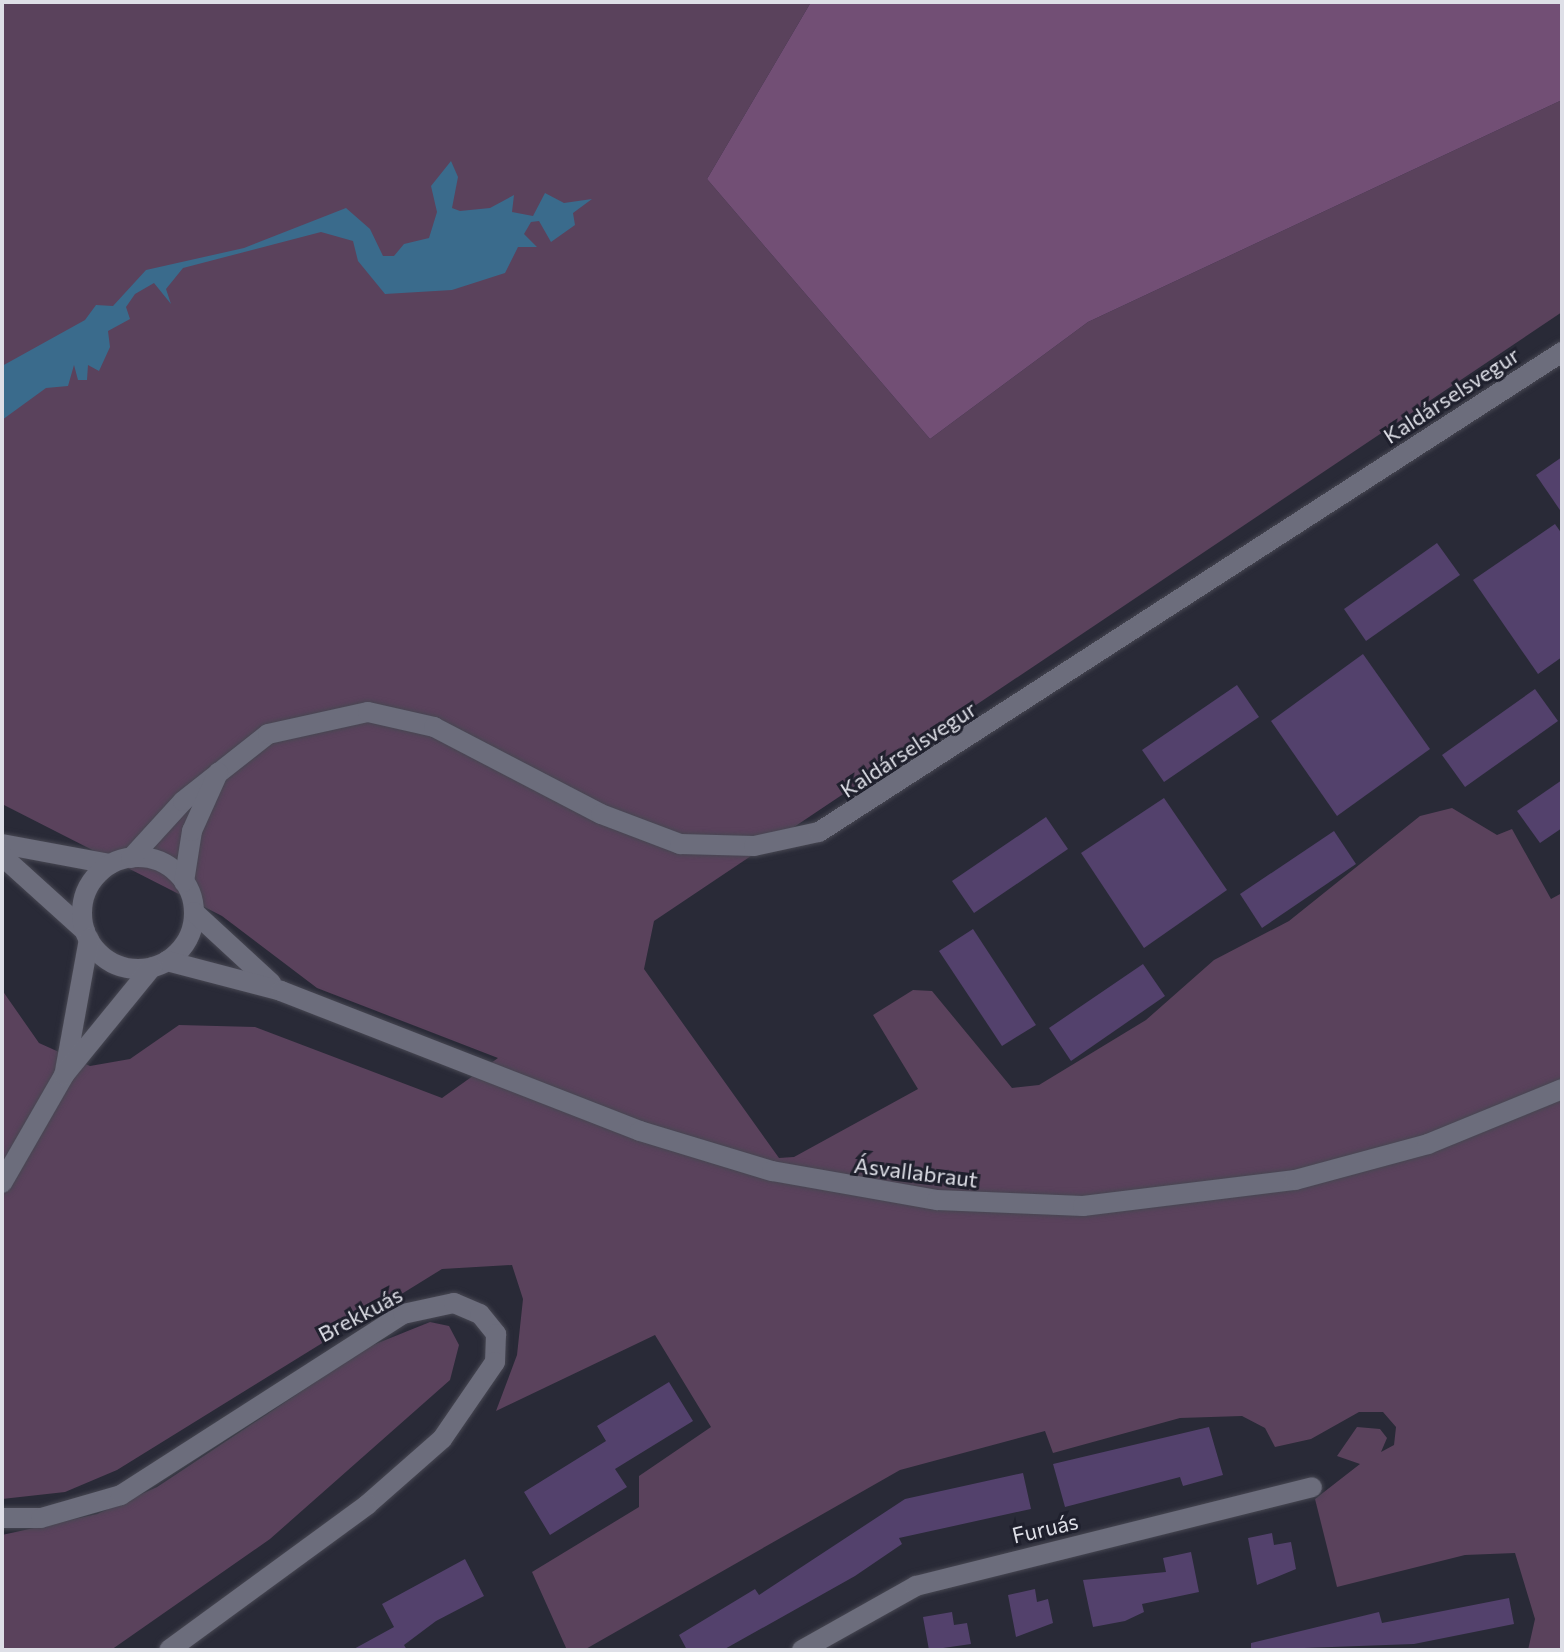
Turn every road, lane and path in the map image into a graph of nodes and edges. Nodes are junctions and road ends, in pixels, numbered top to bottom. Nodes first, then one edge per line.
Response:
1 (1562, 352) edge
2 (220, 770) junction
3 (2, 844) edge
4 (2, 856) edge
5 (131, 858) junction
6 (110, 864) junction
7 (184, 882) junction
8 (194, 912) junction
9 (87, 935) junction
10 (159, 964) junction
11 (281, 991) junction
12 (64, 1075) junction
13 (1562, 1089) edge
14 (2, 1183) edge
15 (1312, 1487) dead end
16 (2, 1518) edge
17 (169, 1650) edge
18 (802, 1650) edge

1 - 2 street, Kaldárselsvegur
2 - 5 street, Kaldárselsvegur
2 - 7 street
3 - 6 street
4 - 9 street
5 - 6 street
5 - 7 street
6 - 9 street
7 - 8 street
8 - 10 street
8 - 11 street, Ásvallabraut
9 - 10 street
9 - 12 street
10 - 11 street, Ásvallabraut
10 - 12 street
11 - 13 street, Ásvallabraut
12 - 14 street
15 - 18 street, Furuás
16 - 17 street, Brekkuás

